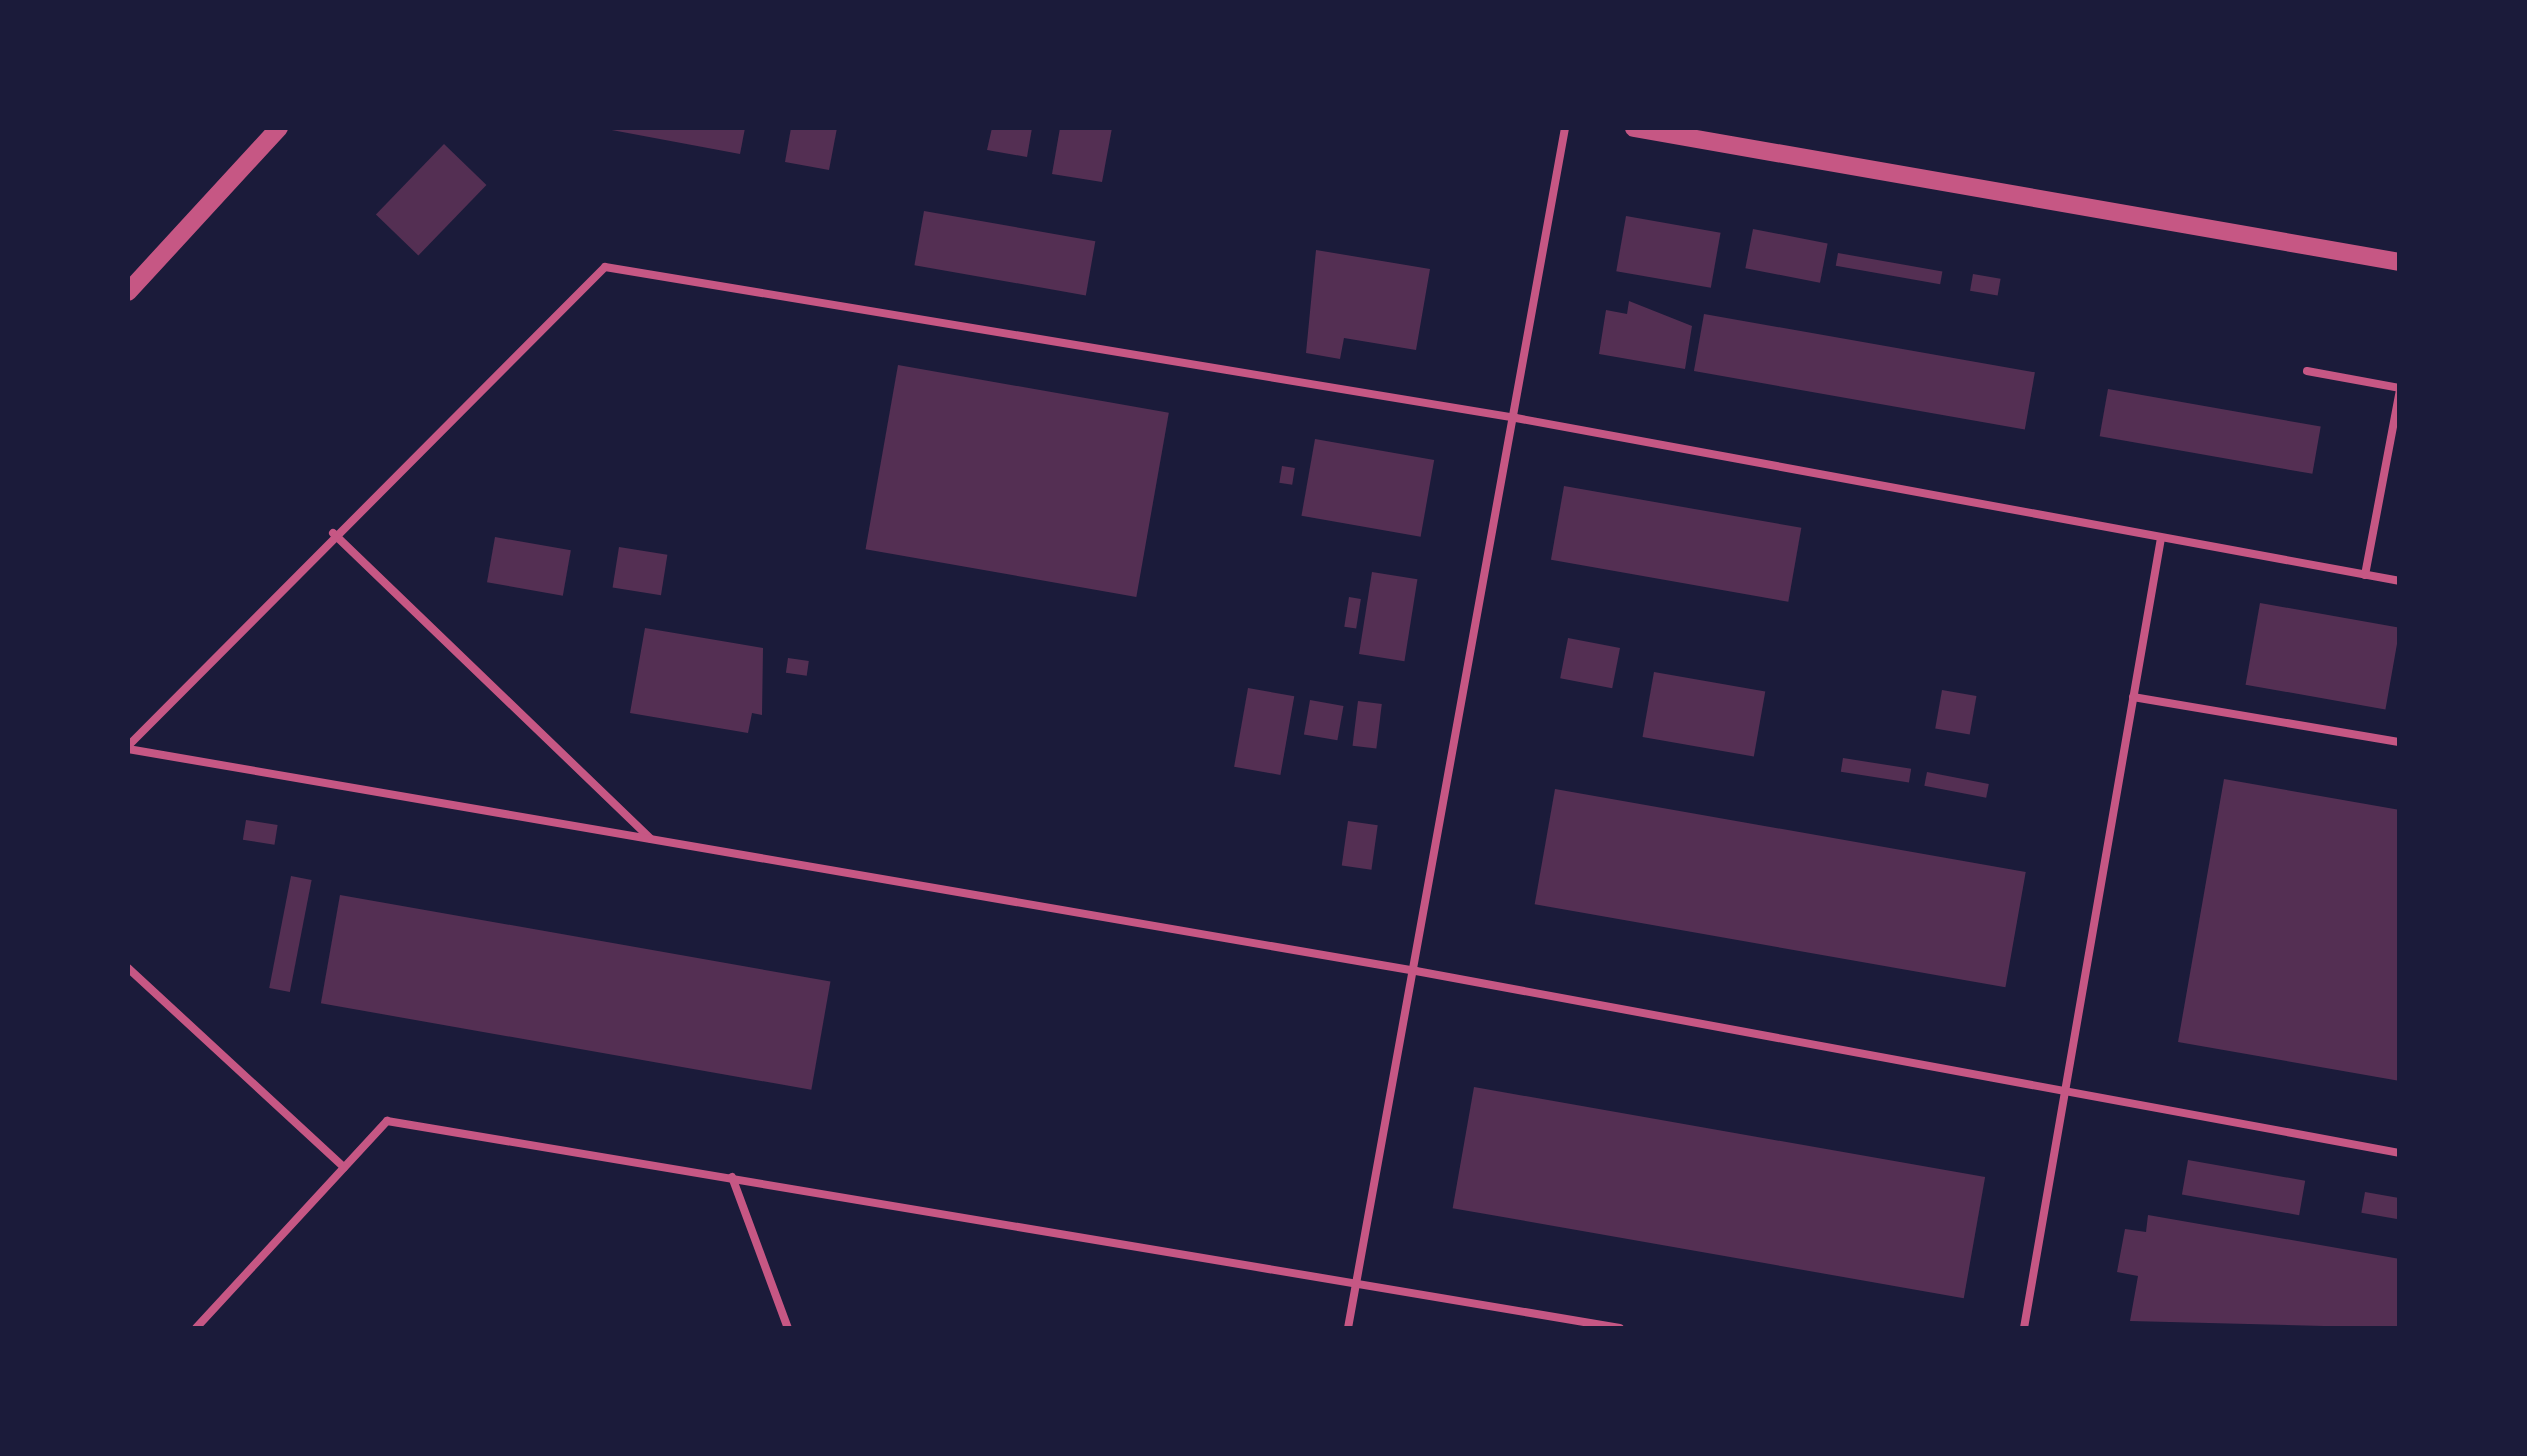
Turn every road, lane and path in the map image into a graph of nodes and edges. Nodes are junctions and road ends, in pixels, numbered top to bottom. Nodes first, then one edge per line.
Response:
1 (279, 128) edge
2 (1565, 128) edge
3 (1634, 128) edge
4 (2400, 262) edge
5 (128, 292) edge
6 (2308, 370) dead end
7 (2400, 389) edge
8 (1516, 418) junction
9 (333, 533) junction
10 (2162, 538) junction
11 (2365, 574) junction
12 (2400, 581) edge
13 (2133, 697) junction
14 (2400, 742) edge
15 (128, 748) edge
16 (651, 839) junction
17 (128, 968) edge
18 (1416, 971) junction
19 (2060, 1098) junction
20 (2400, 1154) edge
21 (344, 1167) junction
22 (732, 1176) junction
23 (1356, 1279) junction
24 (196, 1328) edge
25 (788, 1328) edge
26 (1348, 1328) edge
27 (1620, 1328) edge
28 (2024, 1328) edge

1 - 5 street
2 - 8 lane
3 - 4 street
6 - 7 lane
7 - 11 lane
8 - 9 lane
8 - 10 lane
8 - 18 lane
9 - 15 lane
9 - 16 lane
10 - 11 lane
10 - 13 lane
11 - 12 lane
13 - 14 lane
13 - 19 lane
15 - 16 lane
16 - 18 lane
17 - 21 lane
18 - 19 lane
18 - 23 lane
19 - 20 lane
19 - 28 lane
21 - 22 lane
21 - 24 lane
22 - 23 lane
22 - 25 lane
23 - 26 lane
23 - 27 lane

